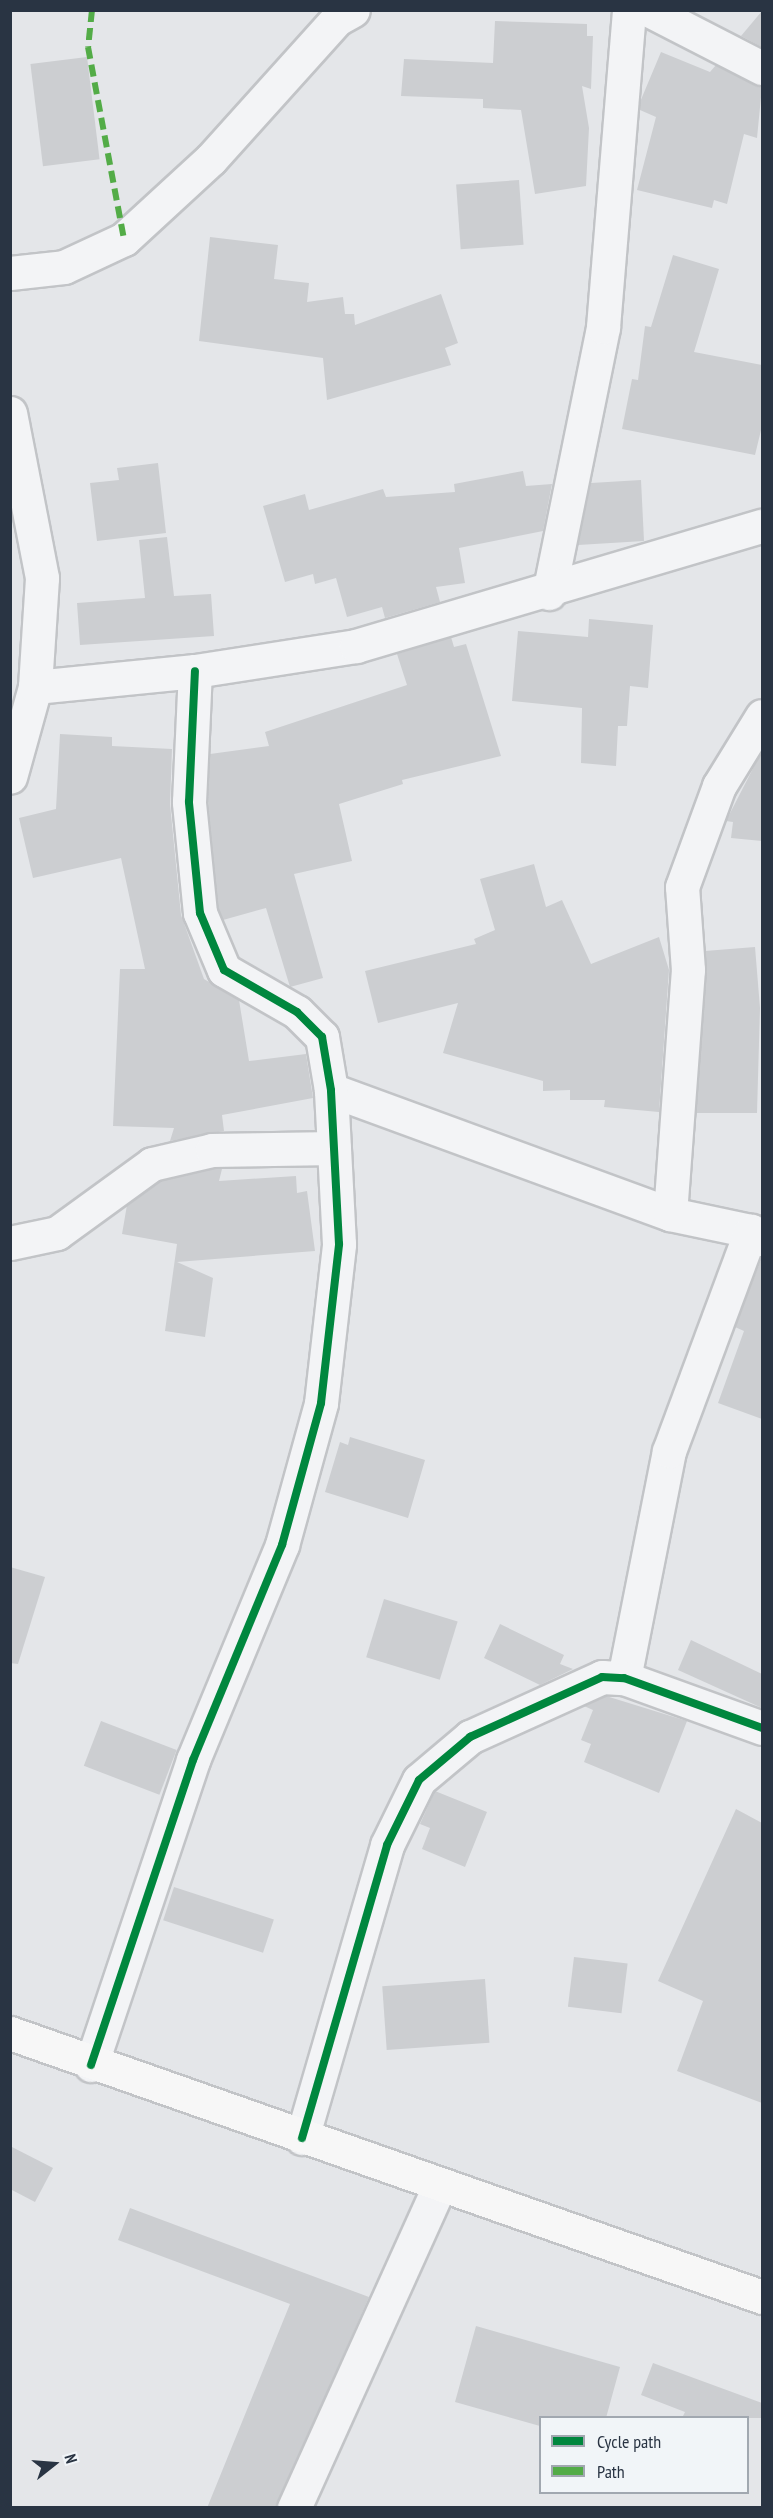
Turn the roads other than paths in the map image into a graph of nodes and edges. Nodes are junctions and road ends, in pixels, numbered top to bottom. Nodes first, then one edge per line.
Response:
1 (353, 10) edge
2 (629, 10) edge
3 (649, 10) edge
4 (762, 68) edge
5 (10, 273) edge
6 (10, 413) edge
7 (762, 526) edge
8 (549, 593) junction
9 (195, 671) junction
10 (35, 687) junction
11 (762, 716) edge
12 (10, 777) edge
13 (331, 1090) junction
14 (334, 1148) junction
15 (670, 1214) junction
16 (757, 1235) edge
17 (10, 1243) edge
18 (624, 1678) junction
19 (762, 1728) edge
20 (10, 2033) edge
21 (91, 2065) junction
22 (302, 2138) junction
23 (440, 2184) junction
24 (762, 2296) edge
25 (294, 2508) edge

1 - 5 street
2 - 8 street
3 - 4 street
6 - 10 street
7 - 8 street
8 - 9 street
9 - 10 street
9 - 13 street
10 - 12 street
11 - 15 street
13 - 14 street
13 - 15 street
14 - 17 street
14 - 21 street
15 - 16 street
16 - 18 street
18 - 19 street
18 - 22 street
20 - 21 main road
21 - 22 main road
22 - 23 main road
23 - 24 main road
23 - 25 street

